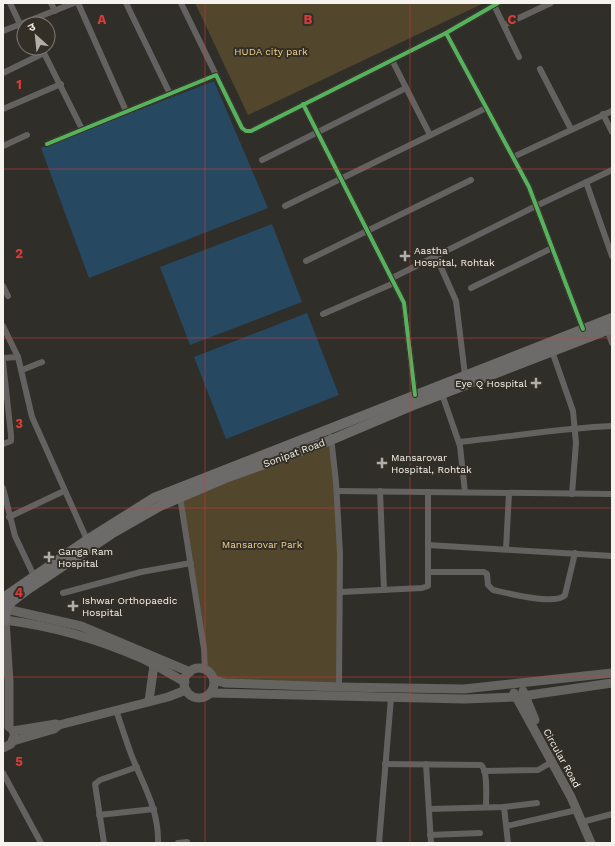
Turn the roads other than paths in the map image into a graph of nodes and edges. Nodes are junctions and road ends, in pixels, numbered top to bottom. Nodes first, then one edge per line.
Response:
1 (10, 3) edge
2 (51, 3) edge
3 (74, 3) edge
4 (78, 3) edge
5 (126, 3) edge
6 (180, 3) edge
7 (551, 3) edge
8 (496, 4) edge
9 (54, 11) junction
10 (16, 16) edge
11 (43, 16) edge
12 (504, 25) junction
13 (16, 26) edge
14 (3, 31) edge
15 (446, 33) junction
16 (33, 56) edge
17 (47, 56) edge
18 (519, 57) dead end
19 (392, 60) junction
20 (540, 69) dead end
21 (3, 73) edge
22 (216, 75) junction
23 (61, 84) junction
24 (406, 88) junction
25 (170, 94) junction
26 (303, 104) junction
27 (486, 108) junction
28 (3, 109) edge
29 (612, 110) edge
30 (126, 111) junction
31 (603, 114) junction
32 (571, 128) junction
33 (82, 129) junction
34 (612, 132) edge
35 (318, 133) junction
36 (27, 135) dead end
37 (430, 135) junction
38 (48, 144) dead end
39 (3, 146) edge
40 (513, 157) junction
41 (262, 160) dead end
42 (612, 170) edge
43 (341, 179) junction
44 (471, 180) dead end
45 (586, 182) junction
46 (285, 206) dead end
47 (536, 206) junction
48 (368, 231) junction
49 (552, 248) junction
50 (436, 256) junction
51 (612, 256) edge
52 (306, 262) dead end
53 (393, 280) junction
54 (3, 286) edge
55 (471, 288) dead end
56 (8, 296) dead end
57 (323, 314) dead end
58 (612, 318) edge
59 (3, 326) edge
60 (610, 328) edge
61 (583, 329) junction
62 (612, 343) edge
63 (552, 351) junction
64 (18, 357) junction
65 (3, 358) edge
66 (3, 362) edge
67 (42, 362) dead end
68 (22, 370) junction
69 (465, 375) junction
70 (442, 394) junction
71 (415, 395) junction
72 (612, 426) edge
73 (575, 427) junction
74 (329, 429) junction
75 (331, 440) junction
76 (459, 442) junction
77 (3, 444) edge
78 (227, 474) junction
79 (3, 488) edge
80 (336, 490) junction
81 (64, 491) junction
82 (380, 491) junction
83 (428, 492) junction
84 (465, 492) junction
85 (509, 493) junction
86 (572, 494) junction
87 (612, 494) edge
88 (180, 497) junction
89 (4, 500) edge
90 (9, 517) junction
91 (89, 544) junction
92 (428, 545) junction
93 (506, 549) junction
94 (575, 553) junction
95 (612, 556) edge
96 (191, 562) junction
97 (429, 572) junction
98 (34, 576) junction
99 (384, 590) junction
100 (341, 592) junction
101 (63, 593) dead end
102 (3, 598) edge
103 (4, 614) edge
104 (154, 665) junction
105 (205, 670) junction
106 (190, 672) junction
107 (612, 673) edge
108 (214, 680) junction
109 (612, 683) edge
110 (520, 684) junction
111 (185, 686) junction
112 (509, 686) junction
113 (339, 687) junction
114 (211, 693) junction
115 (520, 696) junction
116 (391, 698) junction
117 (150, 701) junction
118 (116, 710) junction
119 (59, 725) junction
120 (8, 728) edge
121 (13, 741) junction
122 (3, 748) edge
123 (552, 762) junction
124 (386, 764) junction
125 (426, 764) junction
126 (137, 767) junction
127 (484, 771) junction
128 (3, 773) edge
129 (537, 803) dead end
130 (486, 806) junction
131 (504, 807) junction
132 (154, 809) junction
133 (429, 809) junction
134 (577, 810) junction
135 (612, 814) edge
136 (99, 815) junction
137 (584, 821) junction
138 (507, 826) junction
139 (480, 832) dead end
140 (430, 835) junction
141 (187, 842) dead end
142 (41, 843) edge
143 (104, 843) edge
144 (158, 843) edge
145 (178, 843) edge
146 (379, 843) edge
147 (431, 843) edge
148 (508, 843) edge
149 (591, 843) edge
150 (596, 843) edge

1 - 10 street
2 - 9 street
3 - 9 street
4 - 30 street
5 - 25 street
6 - 22 street
7 - 12 street
8 - 12 street
8 - 15 street
9 - 11 street
12 - 18 street
13 - 14 street
15 - 19 street
15 - 27 street
16 - 21 street
17 - 23 street
19 - 24 street
19 - 26 street
20 - 32 street
22 - 25 street
22 - 26 street
23 - 28 street
23 - 33 street
24 - 35 street
24 - 37 street
25 - 30 street
26 - 35 street
27 - 37 street
27 - 40 street
29 - 31 street
30 - 33 street
31 - 32 street
31 - 34 street
32 - 40 street
33 - 38 street
35 - 41 street
35 - 43 street
36 - 39 street
37 - 43 street
40 - 47 street
42 - 45 street
43 - 46 street
43 - 48 street
44 - 48 street
45 - 47 street
45 - 51 street
47 - 49 street
47 - 50 street
48 - 52 street
48 - 53 street
49 - 55 street
49 - 61 street
50 - 53 street
50 - 69 street
53 - 57 street
53 - 71 street
54 - 56 street
58 - 61 main road, Sonipat Road
59 - 64 street
60 - 62 street
60 - 63 main road, Sonipat Road
61 - 69 main road, Sonipat Road
63 - 70 main road, Sonipat Road
63 - 73 street
64 - 65 street
64 - 68 street
66 - 77 street
67 - 68 street
68 - 81 street
69 - 71 main road, Sonipat Road
70 - 75 main road, Sonipat Road
70 - 76 street
71 - 74 main road, Sonipat Road
72 - 73 street
73 - 76 street
73 - 86 street
74 - 75 street
74 - 78 main road, Sonipat Road
75 - 78 main road, Sonipat Road
75 - 80 street
76 - 84 street
78 - 88 main road, Sonipat Road
78 - 91 main road, Sonipat Road
79 - 89 street
80 - 82 street
80 - 100 street
81 - 90 street
81 - 91 street
82 - 83 street
82 - 99 street
83 - 84 street
83 - 92 street
84 - 85 street
85 - 86 street
85 - 93 street
86 - 87 street
88 - 91 main road, Sonipat Road
88 - 96 street
89 - 90 street
90 - 98 street
91 - 98 main road, Sonipat Road
91 - 103 main road, Sonipat Road
92 - 93 street
92 - 97 street
93 - 94 street
94 - 95 street
94 - 97 street
96 - 101 street
96 - 105 street
97 - 99 street
98 - 102 main road, Sonipat Road
99 - 100 street
100 - 113 street
103 - 104 main road
103 - 106 main road
103 - 120 main road
104 - 111 main road
104 - 117 main road
105 - 106 main road
105 - 108 main road
106 - 111 main road
107 - 110 main road
108 - 113 main road
108 - 114 main road
109 - 115 main road
110 - 112 main road
110 - 115 main road, Circular Road
111 - 114 main road
111 - 117 main road
112 - 113 main road
112 - 115 main road, Circular Road
114 - 116 main road
115 - 116 main road
115 - 123 main road, Circular Road
115 - 137 main road, Circular Road
116 - 124 street
117 - 118 main road
118 - 119 main road
118 - 126 street
119 - 120 main road
119 - 121 main road
120 - 121 main road
121 - 122 main road
123 - 127 street
123 - 134 main road, Circular Road
124 - 125 street
124 - 146 street
125 - 127 street
125 - 133 street
126 - 132 street
126 - 136 street
127 - 130 street
128 - 142 street
129 - 131 street
130 - 131 street
130 - 133 street
131 - 138 street
132 - 136 street
132 - 144 street
133 - 140 street
134 - 137 main road, Circular Road
134 - 138 street
135 - 137 street
136 - 143 street
137 - 149 main road, Circular Road
137 - 150 main road, Circular Road
138 - 148 street
139 - 140 street
140 - 147 street
141 - 145 street

